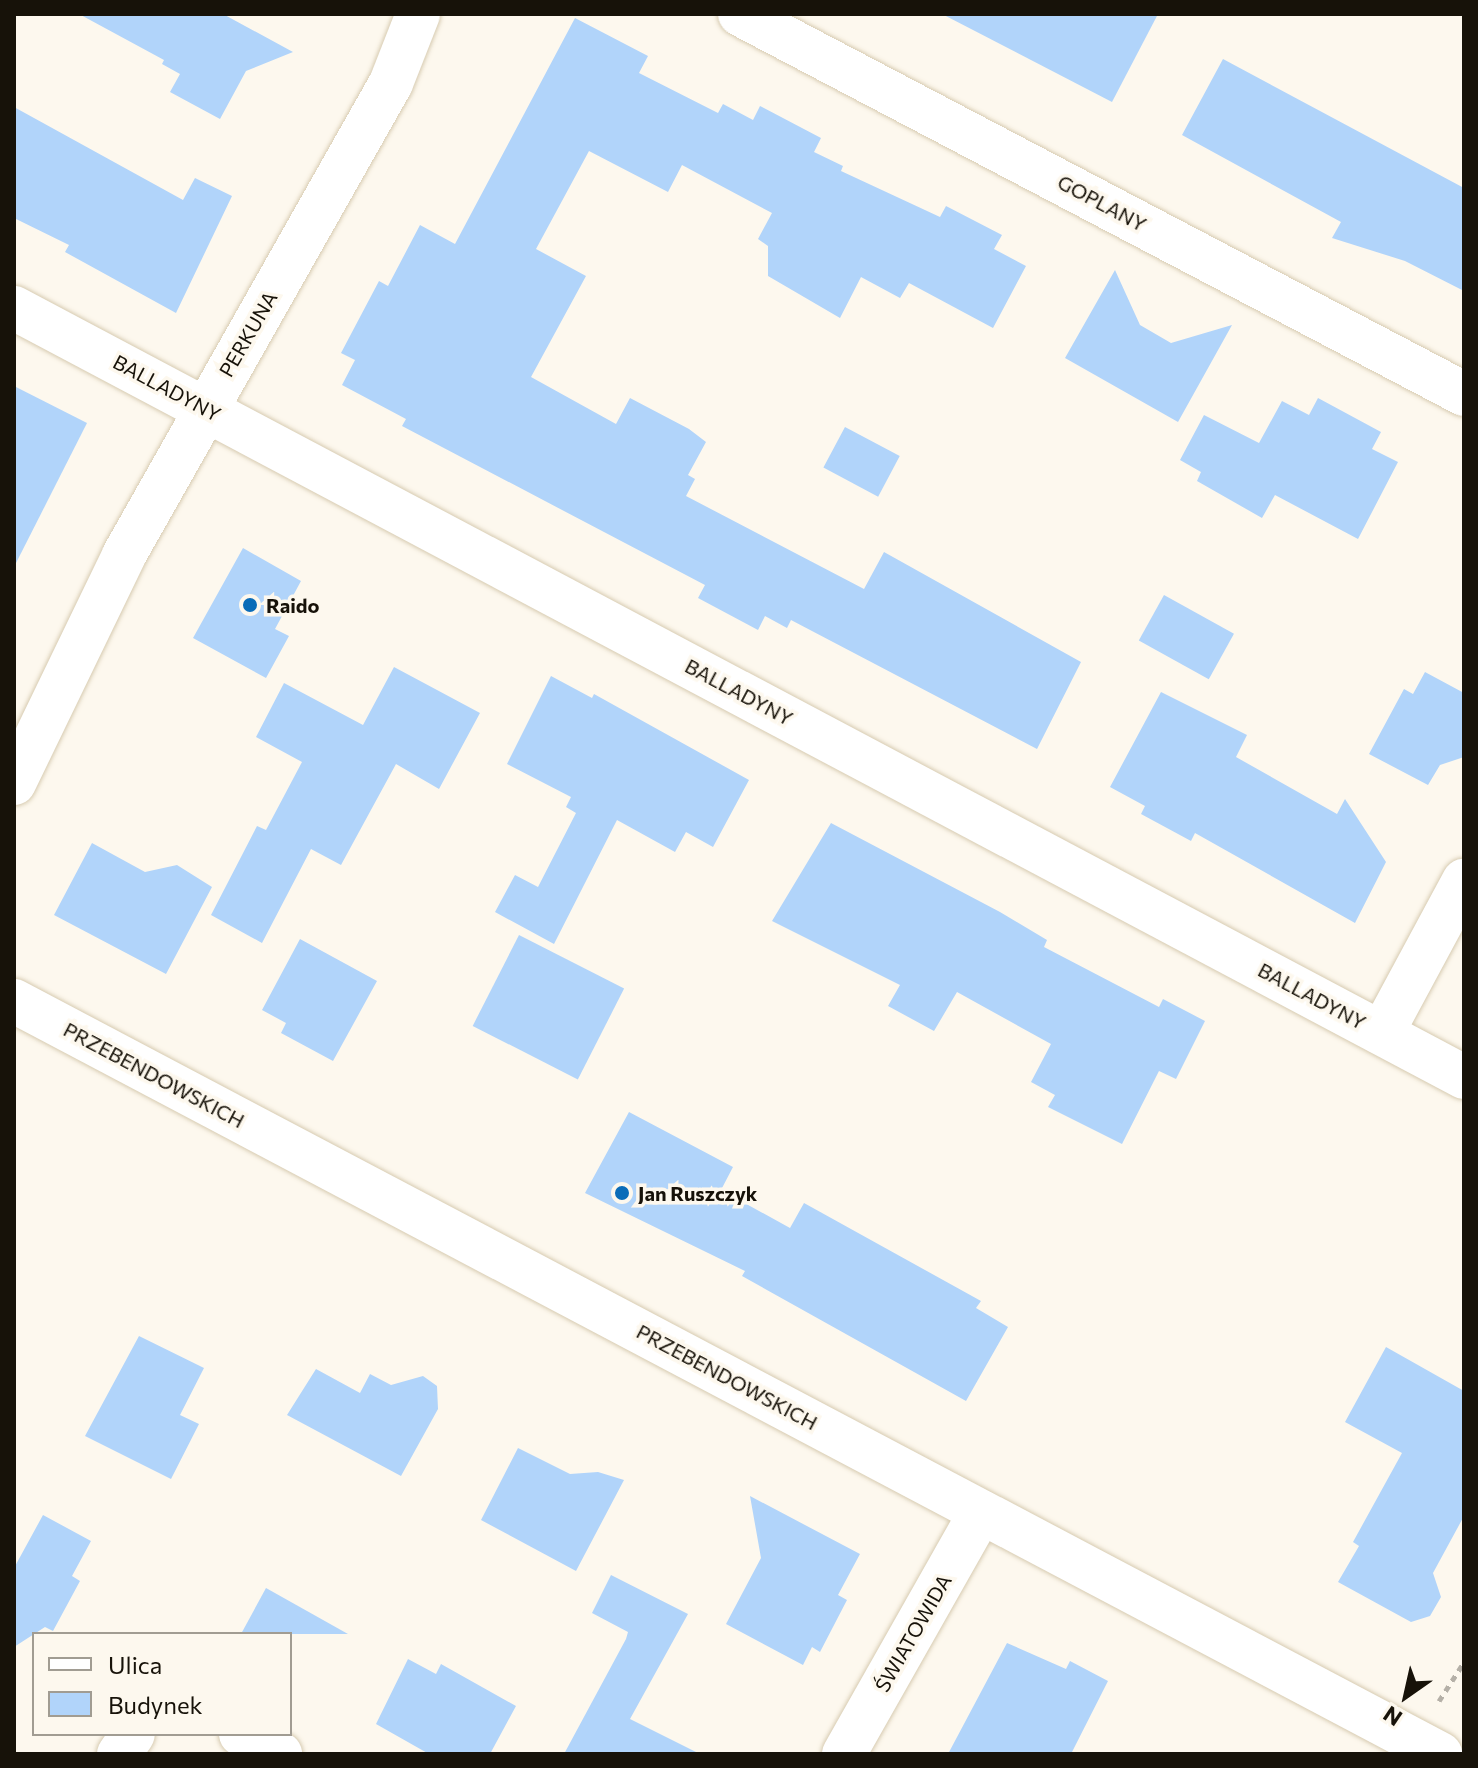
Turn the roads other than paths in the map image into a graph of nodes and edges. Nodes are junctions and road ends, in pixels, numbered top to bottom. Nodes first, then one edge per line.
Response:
1 (418, 14) edge
2 (740, 14) edge
3 (14, 308) edge
4 (1464, 394) edge
5 (206, 408) junction
6 (14, 783) edge
7 (1464, 881) edge
8 (14, 1001) edge
9 (1382, 1033) junction
10 (1464, 1077) edge
11 (981, 1512) junction
12 (132, 1736) edge
13 (245, 1736) edge
14 (119, 1754) edge
15 (280, 1754) edge
16 (844, 1754) edge
17 (1440, 1754) edge

1 - 5 street, PERKUNA
2 - 4 street, GOPLANY
3 - 5 street, BALLADYNY
5 - 6 street, PERKUNA
5 - 9 street, BALLADYNY
7 - 9 street
8 - 11 street, PRZEBENDOWSKICH
9 - 10 street, BALLADYNY
11 - 16 street, ŚWIATOWIDA
11 - 17 street, PRZEBENDOWSKICH
12 - 14 street
13 - 15 street

